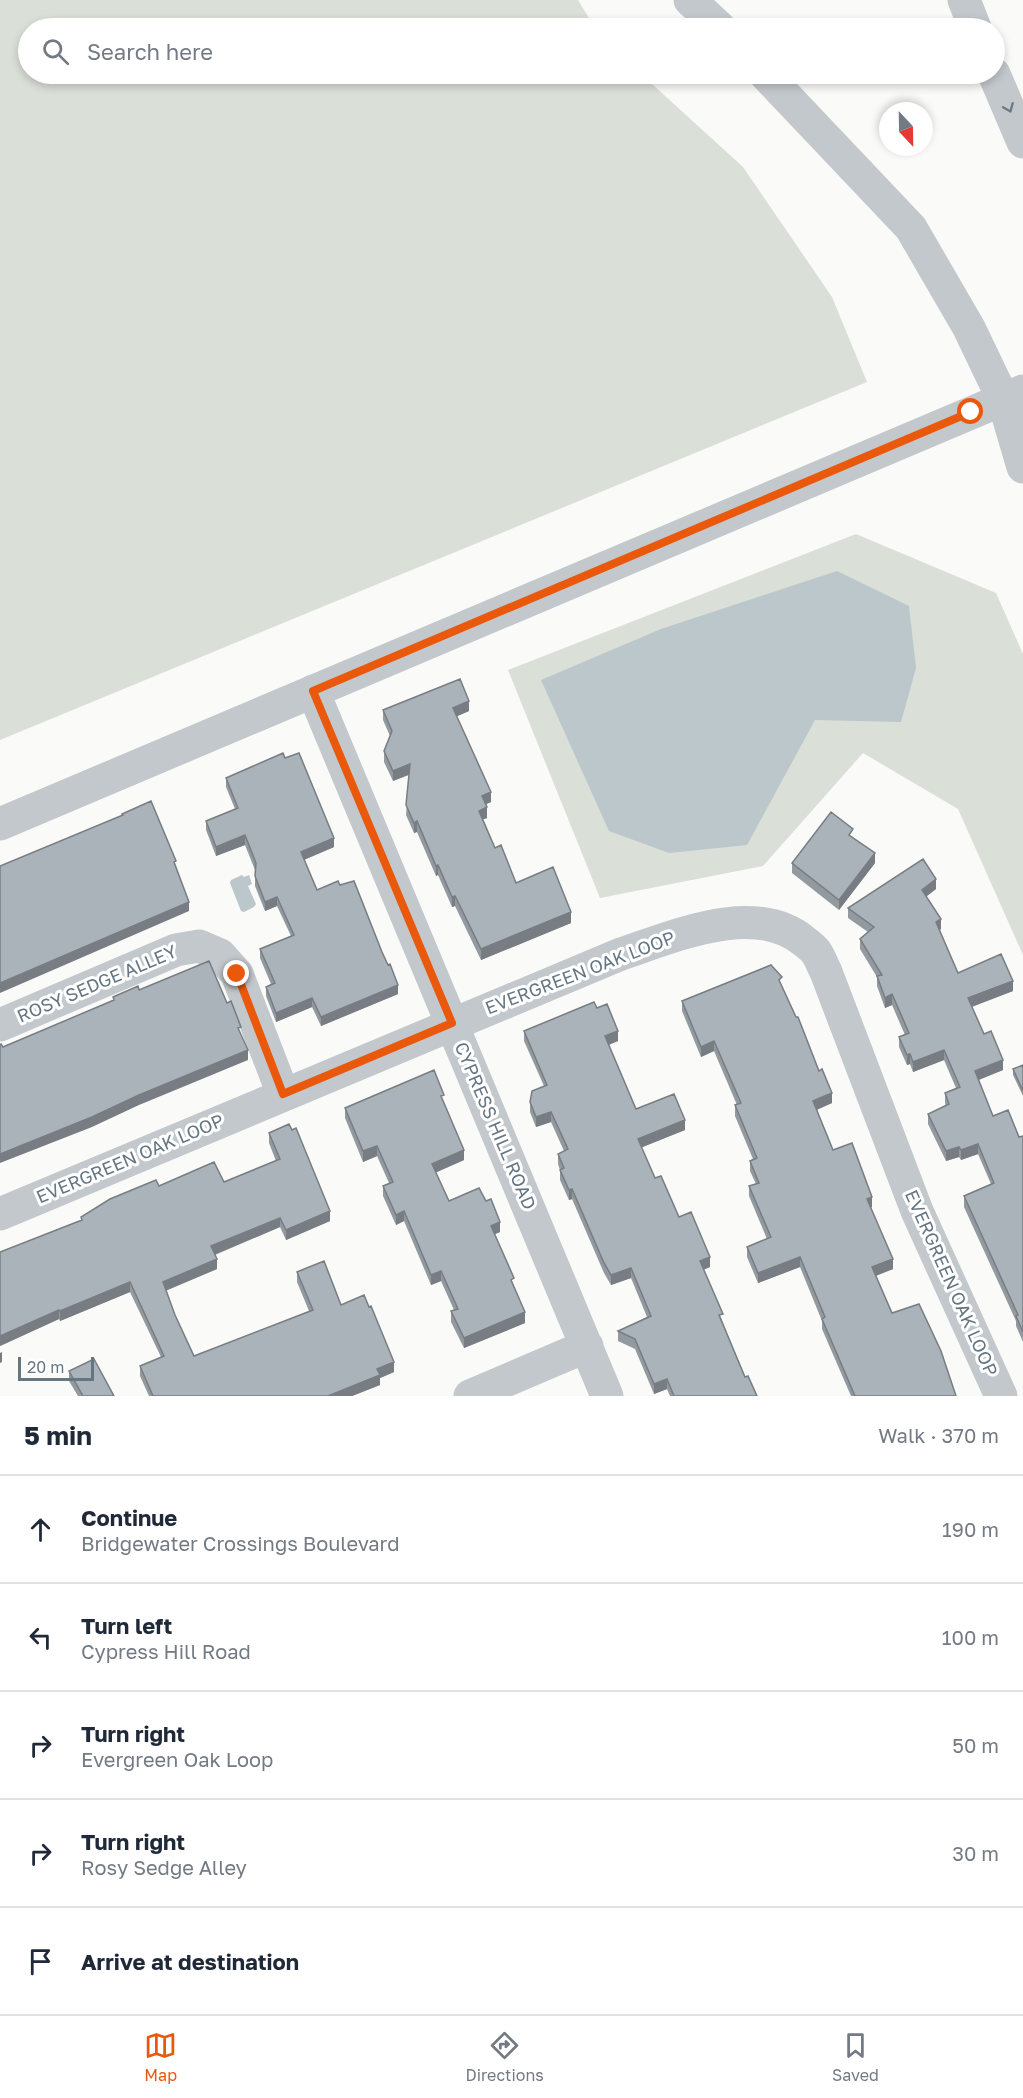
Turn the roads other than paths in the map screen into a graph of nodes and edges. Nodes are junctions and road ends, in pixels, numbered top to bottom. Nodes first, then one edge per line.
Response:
1 (690, 0) edge
2 (963, 0) edge
3 (709, 18) edge
4 (971, 18) edge
5 (774, 84) edge
6 (998, 84) edge
7 (1023, 142) edge
8 (1013, 395) edge
9 (1023, 467) edge
10 (313, 691) junction
11 (0, 824) edge
12 (452, 1023) junction
13 (0, 1025) edge
14 (283, 1094) junction
15 (0, 1214) edge
16 (587, 1346) junction
17 (470, 1396) edge
18 (607, 1396) edge
19 (1001, 1396) edge

1 - 3 street
2 - 4 street
5 - 8 street
6 -> 7 street
8 - 9 street
8 - 10 street
10 - 11 street
10 - 12 street, CYPRESS HILL ROAD
12 - 14 street, EVERGREEN OAK LOOP
12 - 16 street, CYPRESS HILL ROAD
12 - 19 street, EVERGREEN OAK LOOP
13 - 14 street, ROSY SEDGE ALLEY
14 - 15 street, EVERGREEN OAK LOOP
16 - 17 street
16 - 18 street, CYPRESS HILL ROAD

